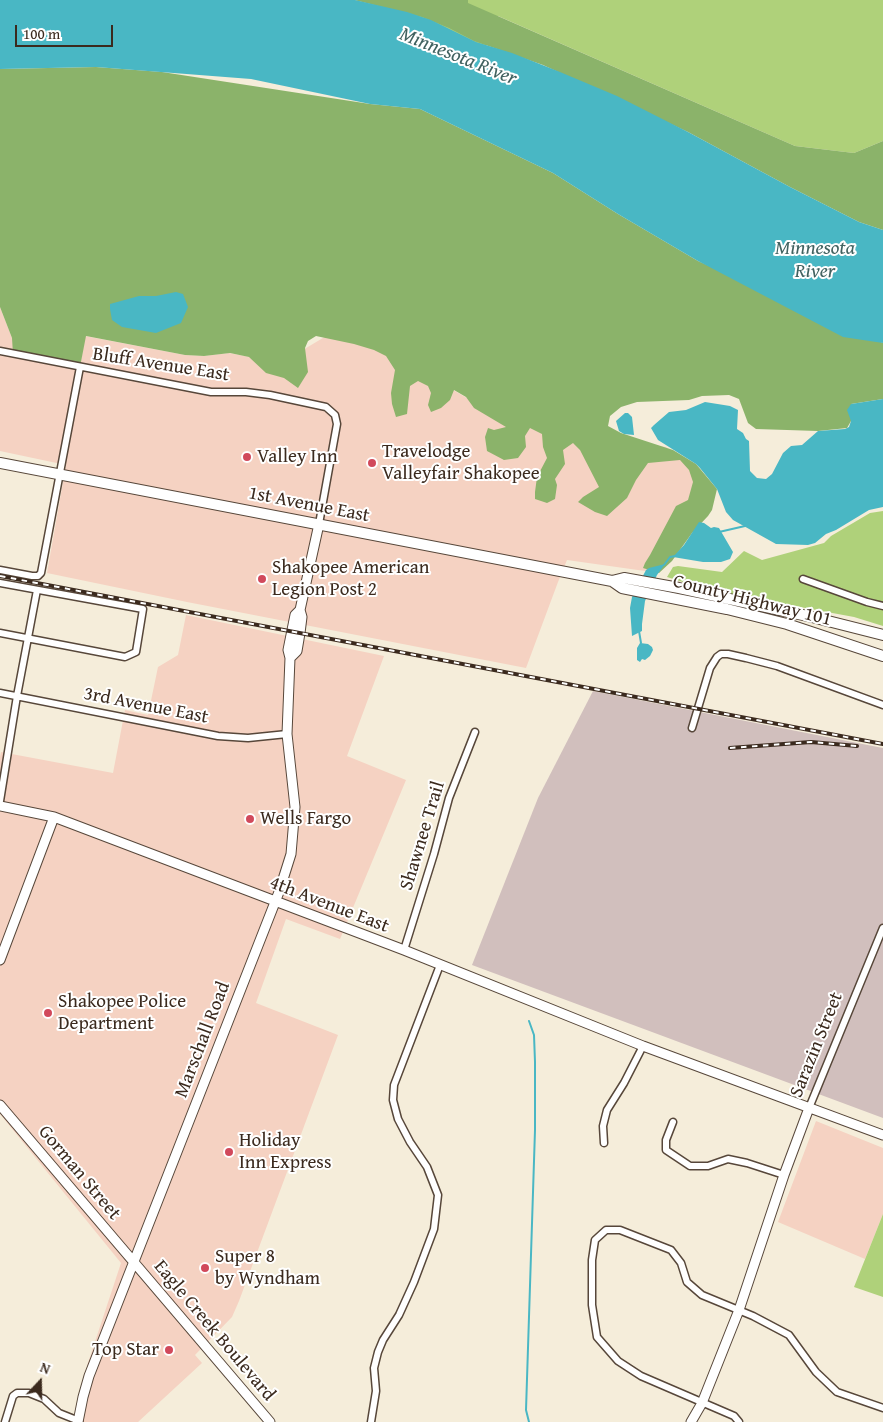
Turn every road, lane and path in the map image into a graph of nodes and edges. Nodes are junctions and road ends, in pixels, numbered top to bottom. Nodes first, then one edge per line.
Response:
1 (0, 351) edge
2 (80, 367) junction
3 (337, 424) joint
4 (0, 463) edge
5 (59, 474) junction
6 (319, 524) junction
7 (0, 570) edge
8 (803, 579) dead end
9 (612, 581) junction
10 (0, 583) edge
11 (37, 590) junction
12 (676, 593) junction
13 (883, 606) edge
14 (0, 634) edge
15 (883, 635) edge
16 (28, 639) junction
17 (883, 656) edge
18 (0, 693) edge
19 (17, 696) junction
20 (883, 705) edge
21 (692, 728) dead end
22 (475, 732) dead end
23 (287, 734) junction
24 (0, 801) edge
25 (0, 806) edge
26 (54, 817) junction
27 (274, 902) junction
28 (883, 928) edge
29 (404, 950) junction
30 (0, 960) edge
31 (440, 965) junction
32 (643, 1046) junction
33 (0, 1104) edge
34 (809, 1108) junction
35 (672, 1122) dead end
36 (883, 1136) edge
37 (604, 1143) dead end
38 (784, 1175) junction
39 (133, 1262) junction
40 (739, 1310) junction
41 (702, 1403) junction
42 (883, 1408) edge
43 (79, 1421) edge
44 (5, 1422) edge
45 (270, 1422) edge
46 (371, 1422) edge
47 (691, 1422) edge
48 (739, 1422) edge

1 - 2 street, Bluff Avenue East
2 - 3 street, Bluff Avenue East
2 - 5 street
3 - 6 street, Marschall Road
4 - 5 main road, 1st Avenue East
5 - 6 main road, 1st Avenue East
5 - 7 street
6 - 9 main road, 1st Avenue East
6 - 23 street, Marschall Road
8 - 13 street
9 - 12 main road
9 - 12 main road, County Highway 101
10 - 11 street
11 - 16 street
11 - 16 street
12 - 15 main road
12 - 17 main road, County Highway 101
14 - 16 street
16 - 19 street
18 - 19 street, 3rd Avenue East
19 - 23 street, 3rd Avenue East
19 - 24 street
20 - 21 street
22 - 29 street, Shawnee Trail
23 - 27 street, Marschall Road
25 - 26 street, 4th Avenue East
26 - 27 street, 4th Avenue East
26 - 30 street
27 - 29 street, 4th Avenue East
27 - 39 street, Marschall Road
28 - 34 street, Sarazin Street
29 - 31 street, 4th Avenue East
31 - 32 street, 4th Avenue East
31 - 46 street
32 - 34 street, 4th Avenue East
32 - 37 street
33 - 39 street, Gorman Street
34 - 36 street, 4th Avenue East
34 - 38 street, Sarazin Street
35 - 38 street
38 - 40 street, Sarazin Street
39 - 43 street, Marschall Road
39 - 45 street, Eagle Creek Boulevard
40 - 41 street, Sarazin Street
40 - 41 street
40 - 42 street
41 - 47 street, Sarazin Street
41 - 48 street
43 - 44 street

